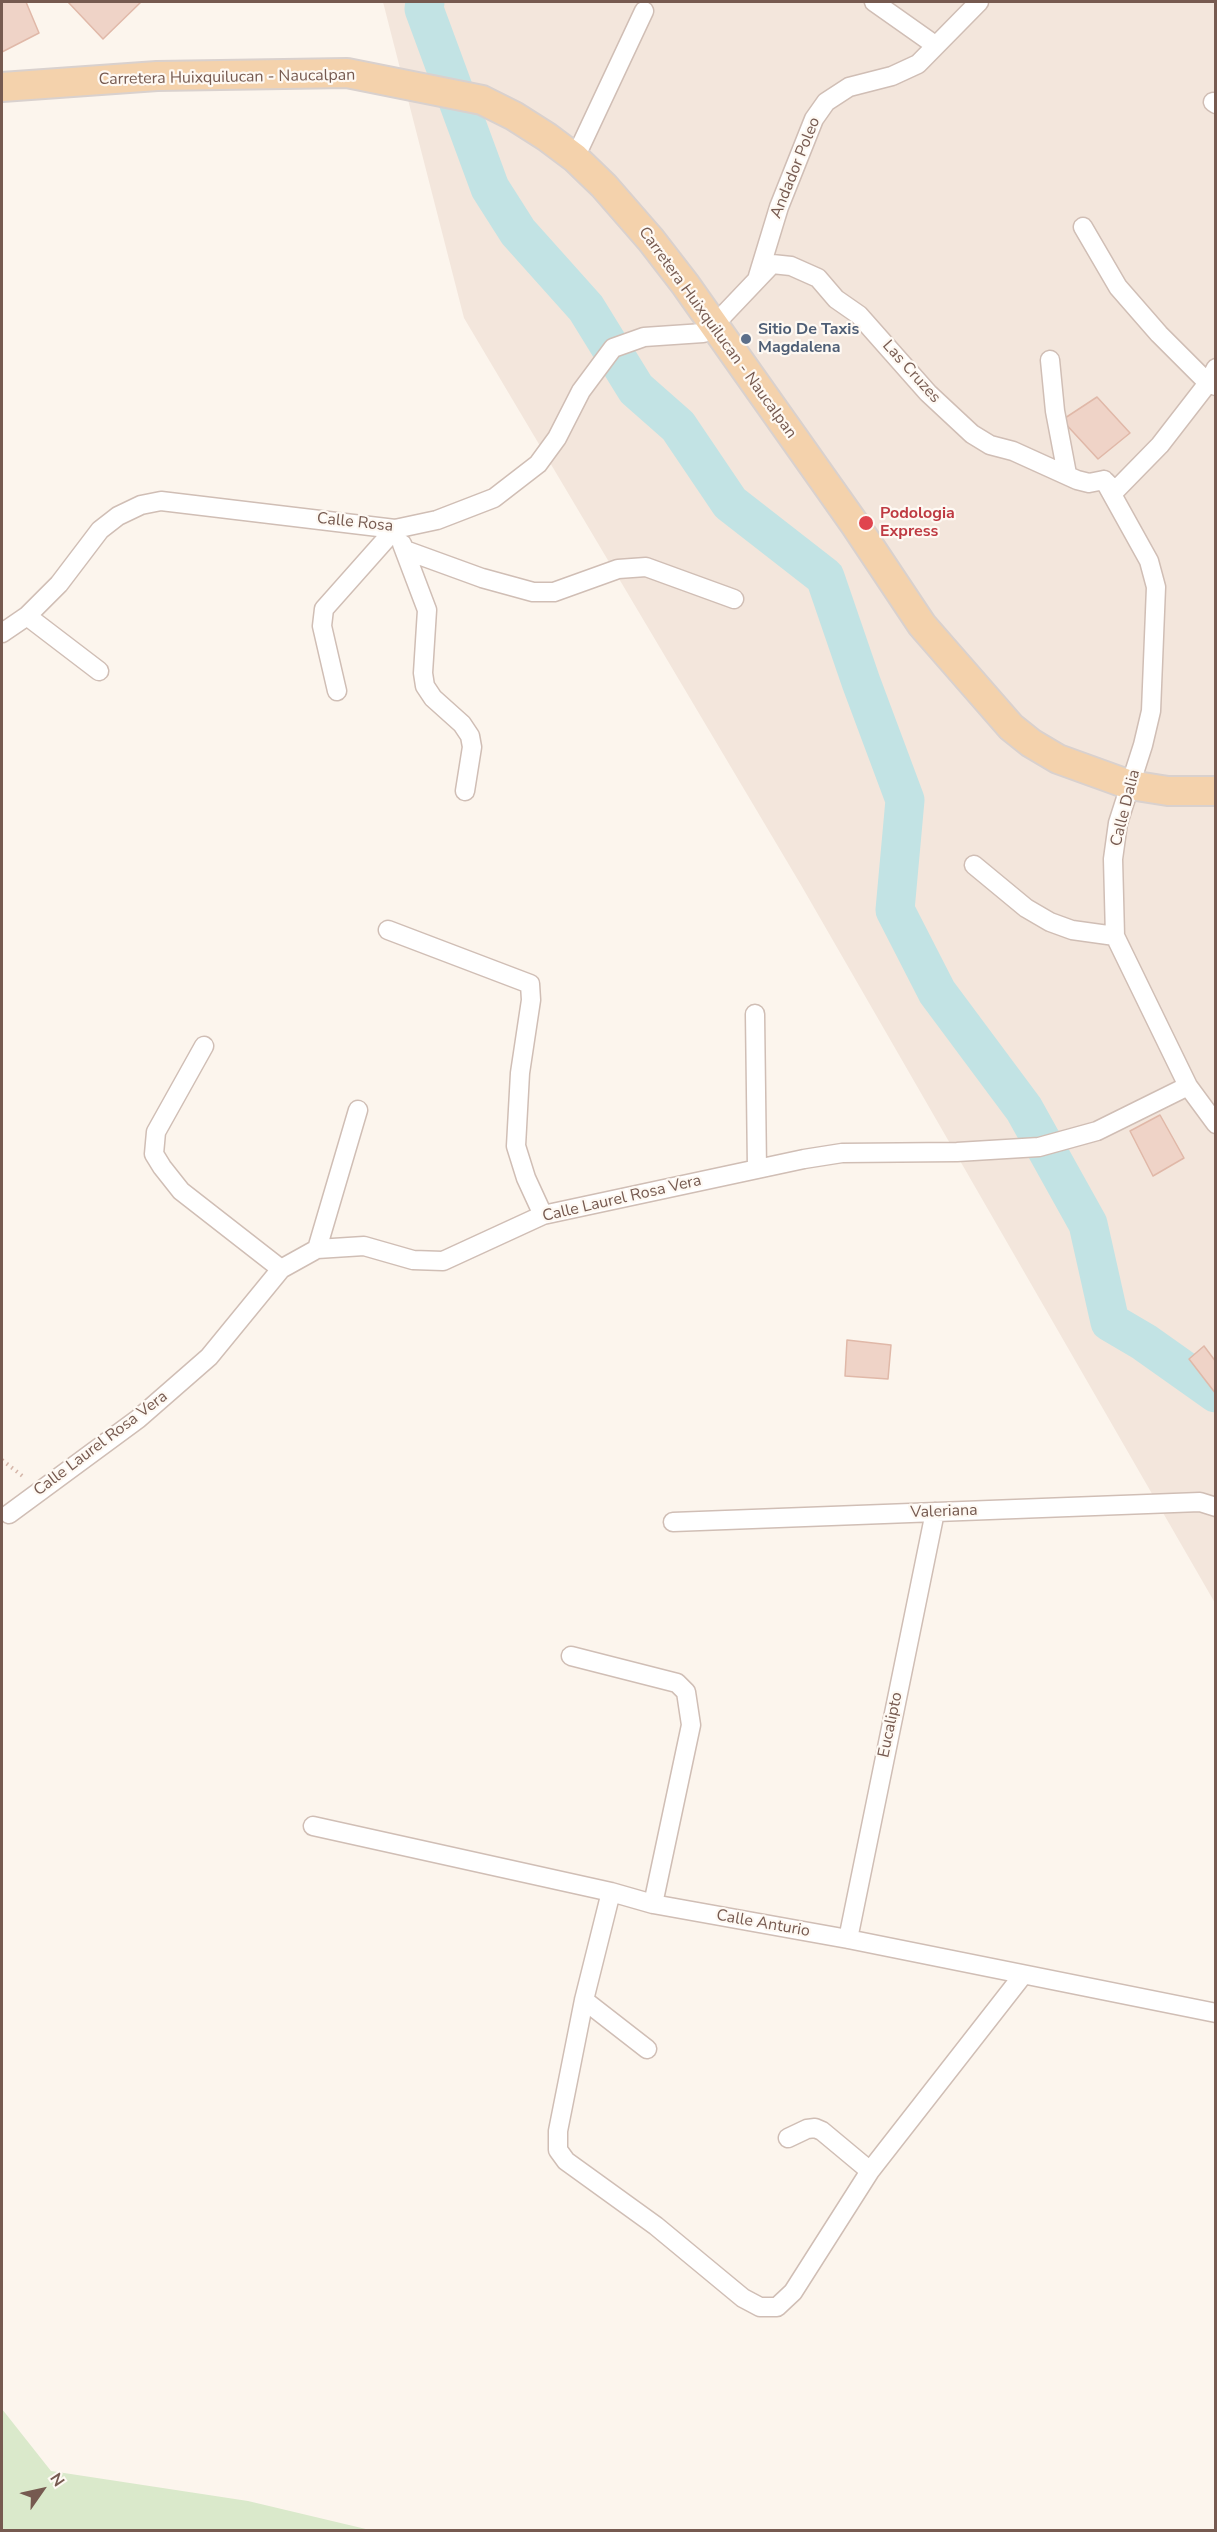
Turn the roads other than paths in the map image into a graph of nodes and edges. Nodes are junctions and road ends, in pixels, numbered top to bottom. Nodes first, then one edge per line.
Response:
1 (874, 2) edge
2 (979, 2) edge
3 (645, 11) dead end
4 (935, 45) junction
5 (2, 87) edge
6 (575, 158) junction
7 (1083, 227) dead end
8 (757, 277) junction
9 (714, 325) junction
10 (1050, 360) dead end
11 (1213, 379) edge
12 (1067, 474) junction
13 (1104, 480) junction
14 (395, 529) junction
15 (405, 550) junction
16 (734, 599) dead end
17 (27, 616) junction
18 (2, 633) edge
19 (99, 671) dead end
20 (337, 691) dead end
21 (1130, 785) junction
22 (1215, 790) edge
23 (465, 791) dead end
24 (974, 865) dead end
25 (388, 930) dead end
26 (1115, 936) junction
27 (755, 1014) dead end
28 (204, 1046) dead end
29 (1188, 1086) junction
30 (358, 1110) dead end
31 (1215, 1124) edge
32 (757, 1169) junction
33 (543, 1215) junction
34 (317, 1249) junction
35 (281, 1269) junction
36 (1215, 1507) edge
37 (935, 1512) junction
38 (9, 1514) dead end
39 (672, 1522) dead end
40 (571, 1656) dead end
41 (314, 1826) dead end
42 (611, 1892) junction
43 (653, 1904) junction
44 (848, 1939) junction
45 (1023, 1975) junction
46 (584, 2000) junction
47 (1215, 2013) edge
48 (647, 2049) dead end
49 (788, 2138) dead end
50 (870, 2171) junction

1 - 4 street
2 - 4 street, Andador Poleo
3 - 6 street
4 - 8 street, Andador Poleo
5 - 6 main road, Carretera Huixquilucan - Naucalpan
6 - 9 main road, Carretera Huixquilucan - Naucalpan
7 - 11 street
8 - 9 street, Las Cruzes
8 - 12 street, Las Cruzes
9 - 14 street, Calle Rosa
9 - 21 main road, Carretera Huixquilucan - Naucalpan
10 - 12 street
11 - 13 street, Las Cruzes
12 - 13 street, Las Cruzes
13 - 21 street, Calle Dalia
14 - 15 street
14 - 17 street, Calle Rosa
14 - 20 street
15 - 16 street
15 - 23 street
17 - 18 street, Calle Rosa
17 - 19 street
21 - 22 main road, Carretera Huixquilucan - Naucalpan
21 - 26 street, Calle Dalia
24 - 26 street
25 - 33 street
26 - 29 street, Calle Dalia
27 - 32 street
28 - 35 street
29 - 31 street, Calle Dalia
29 - 32 street, Calle Laurel Rosa Vera
30 - 34 street
32 - 33 street, Calle Laurel Rosa Vera
33 - 34 street, Calle Laurel Rosa Vera
34 - 35 street, Calle Laurel Rosa Vera
35 - 38 street, Calle Laurel Rosa Vera
36 - 37 street, Valeriana
37 - 39 street, Valeriana
37 - 44 street, Eucalipto
40 - 43 street
41 - 42 street, Calle Anturio
42 - 43 street, Calle Anturio
42 - 46 street
43 - 44 street, Calle Anturio
44 - 45 street, Calle Anturio
45 - 47 street, Calle Anturio
45 - 50 street
46 - 48 street
46 - 50 street
49 - 50 street

